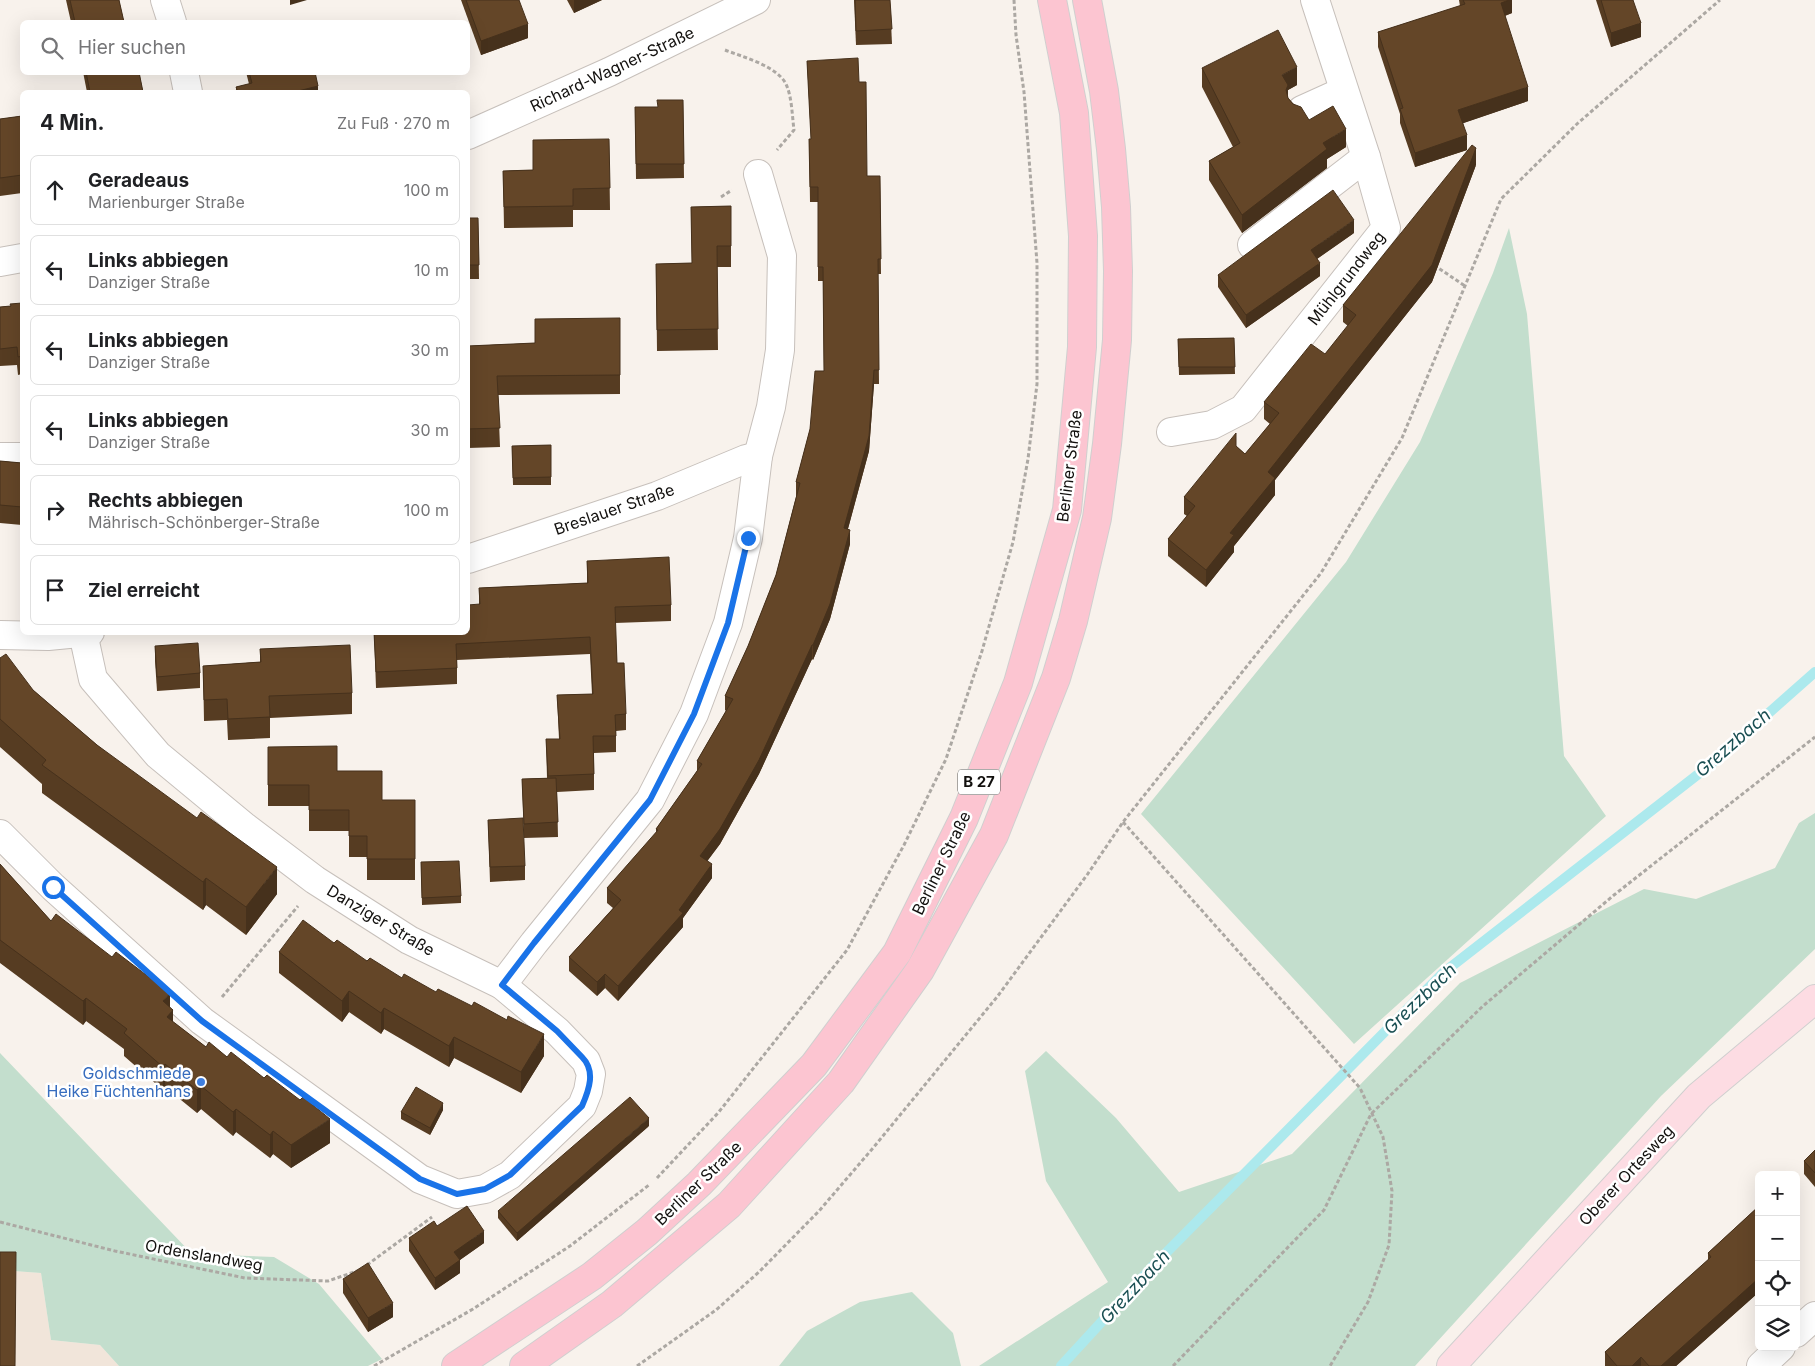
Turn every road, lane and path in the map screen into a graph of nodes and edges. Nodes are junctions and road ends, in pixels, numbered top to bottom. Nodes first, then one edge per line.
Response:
1 (165, 0) edge
2 (756, 0) edge
3 (1014, 0) edge
4 (1052, 0) edge
5 (1087, 0) edge
6 (1315, 0) edge
7 (1720, 0) edge
8 (171, 20) edge
9 (719, 48) dead end
10 (185, 75) edge
11 (188, 90) edge
12 (1344, 91) junction
13 (1302, 110) edge
14 (794, 130) dead end
15 (470, 134) edge
16 (1366, 157) junction
17 (758, 174) dead end
18 (1252, 245) dead end
19 (20, 258) edge
20 (1427, 260) edge
21 (0, 262) edge
22 (1465, 286) junction
23 (1171, 432) dead end
24 (758, 456) junction
25 (0, 457) edge
26 (20, 457) edge
27 (470, 557) edge
28 (0, 635) edge
29 (60, 635) edge
30 (83, 635) edge
31 (1815, 737) edge
32 (1123, 822) junction
33 (0, 834) edge
34 (299, 905) dead end
35 (502, 985) junction
36 (1815, 999) edge
37 (202, 1021) junction
38 (1371, 1114) junction
39 (436, 1211) dead end
40 (0, 1222) edge
41 (1815, 1316) edge
42 (1800, 1329) edge
43 (1777, 1351) edge
44 (374, 1366) edge
45 (456, 1366) edge
46 (524, 1366) edge
47 (637, 1366) edge
48 (1173, 1366) edge
49 (1330, 1366) edge
50 (1452, 1366) edge
51 (1761, 1366) edge

1 - 8 street
2 - 15 street, Richard-Wagner-Straße
3 - 44 path
4 - 45 highway, Berliner Straße / B 27
5 - 46 highway, Berliner Straße / B 27
6 - 12 street, Mühlgrundweg
7 - 22 path
9 - 14 path
10 - 11 street
12 - 13 street
12 - 16 street, Mühlgrundweg
16 - 18 street
16 - 23 street, Mühlgrundweg
17 - 24 street
19 - 21 street
20 - 22 path
22 - 32 path
24 - 27 street, Breslauer Straße
24 - 35 street
25 - 26 street
28 - 29 street
30 - 35 street, Danziger Straße
31 - 38 path
32 - 38 path
32 - 47 path
33 - 37 street
34 - 37 path
35 - 37 street, Danziger Straße
36 - 50 main road, Oberer Ortesweg
38 - 48 path
38 - 49 path
39 - 40 path, Ordenslandweg
41 - 42 street
43 - 51 street

